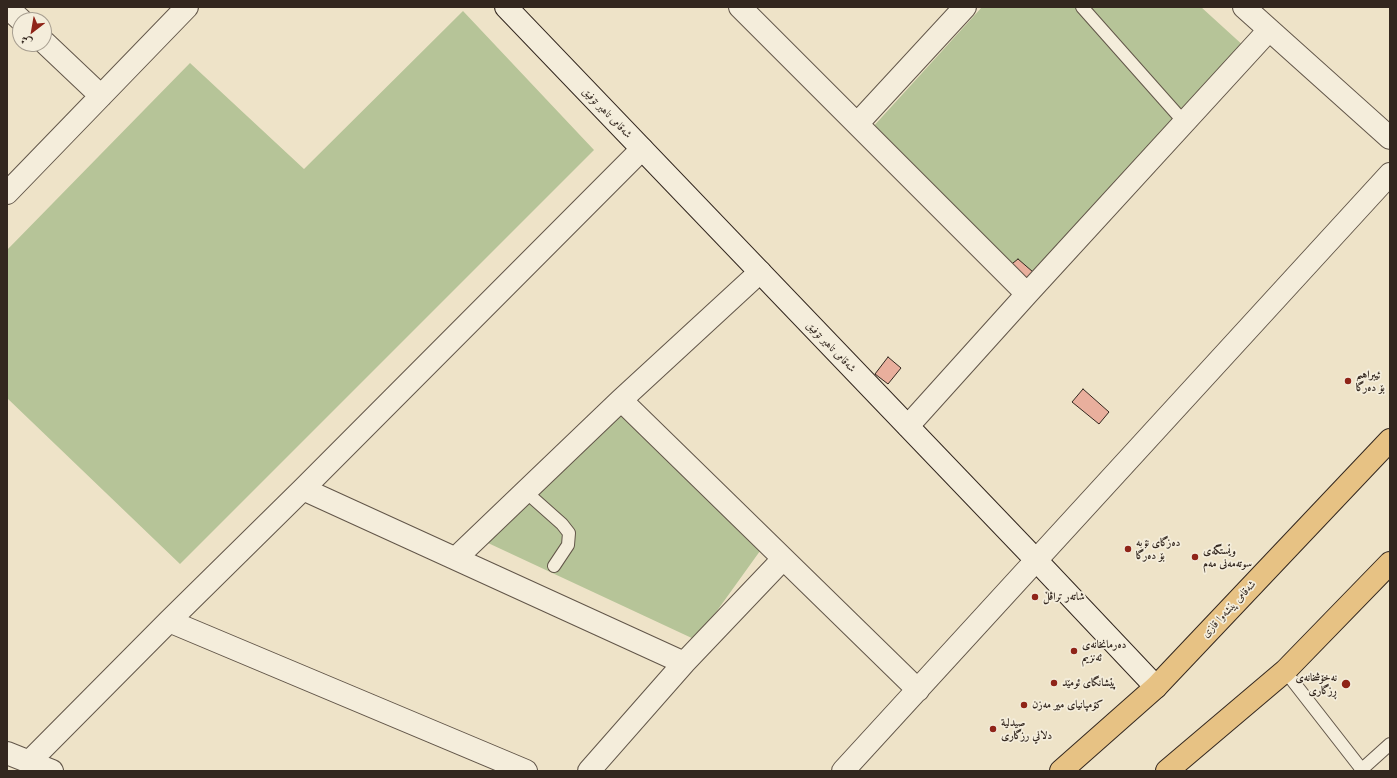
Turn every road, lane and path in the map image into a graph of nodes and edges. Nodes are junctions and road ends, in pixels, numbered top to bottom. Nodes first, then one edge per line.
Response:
1 (187, 7) edge
2 (506, 7) edge
3 (740, 7) edge
4 (965, 7) edge
5 (1082, 7) edge
6 (1244, 7) edge
7 (1269, 30) junction
8 (52, 50) edge
9 (100, 96) junction
10 (1184, 122) junction
11 (857, 124) junction
12 (1390, 138) edge
13 (642, 149) junction
14 (1390, 174) edge
15 (7, 193) edge
16 (760, 272) junction
17 (1027, 294) junction
18 (621, 400) junction
19 (908, 426) junction
20 (1390, 440) edge
21 (303, 489) junction
22 (526, 492) junction
23 (456, 558) junction
24 (783, 559) junction
25 (1036, 560) junction
26 (1390, 563) edge
27 (554, 566) dead end
28 (169, 621) junction
29 (684, 663) junction
30 (1285, 671) junction
31 (1156, 687) junction
32 (918, 690) junction
33 (1390, 744) edge
34 (7, 753) edge
35 (29, 762) junction
36 (1361, 770) edge
37 (52, 771) edge
38 (526, 771) edge
39 (589, 771) edge
40 (843, 771) edge
41 (1061, 771) edge
42 (1167, 771) edge

1 - 9 street
2 - 13 street, شەقامی تاهیر تۆفیق
3 - 11 street
4 - 11 street
5 - 10 lane
6 - 7 street
7 - 10 street
7 - 12 street
8 - 9 street
9 - 15 street
10 - 17 street
11 - 17 street
13 - 16 street, شەقامی تاهیر تۆفیق
13 - 21 street
14 - 25 street
16 - 18 street
16 - 19 street, شەقامی تاهیر تۆفیق
17 - 19 street
18 - 22 street
18 - 24 street
19 - 25 street, شەقامی تاهیر تۆفیق
20 - 31 highway, شەقامی پێشەوا قازی
21 - 23 street
21 - 28 street
22 - 23 street
22 - 27 lane
23 - 29 street
24 - 29 street
24 - 32 street
25 - 31 street, شەقامی تاهیر تۆفیق
25 - 32 street
26 - 30 highway
28 - 35 street
28 - 38 street
29 - 39 street
30 - 36 lane
30 - 42 highway
31 - 41 highway, شەقامی پێشەوا قازی
32 - 40 street
33 - 36 lane
34 - 35 street
35 - 37 street

